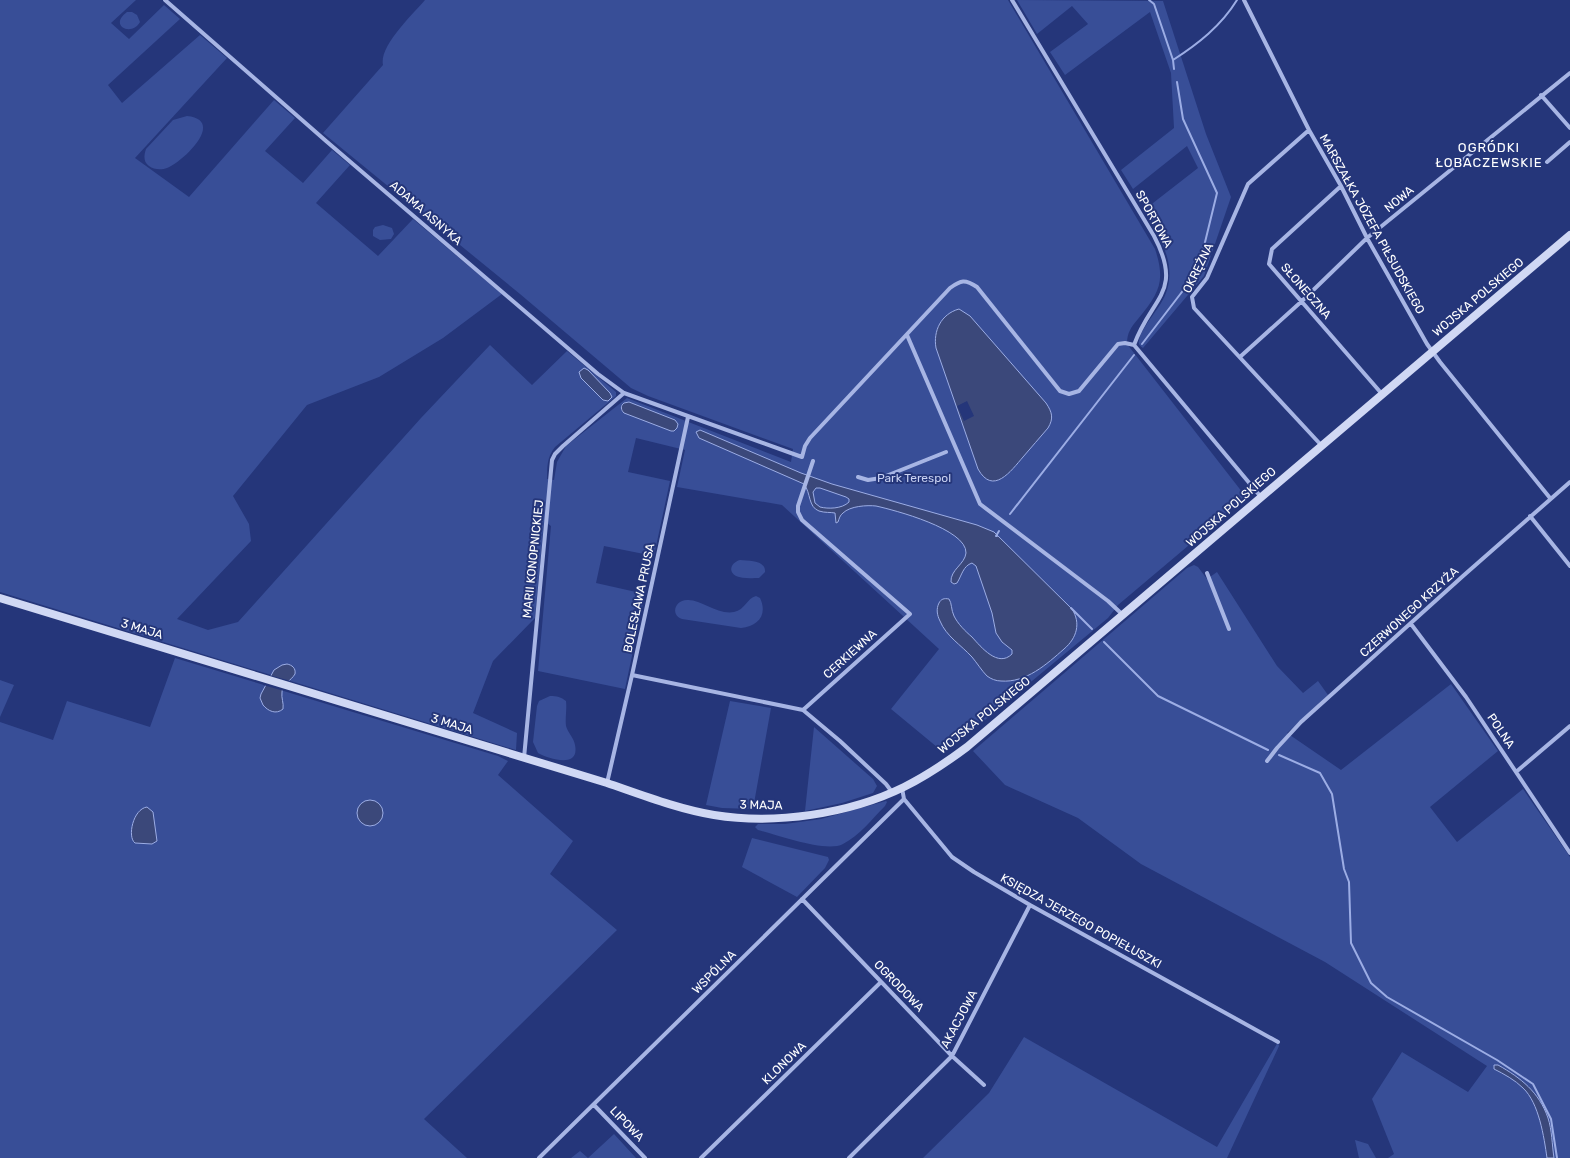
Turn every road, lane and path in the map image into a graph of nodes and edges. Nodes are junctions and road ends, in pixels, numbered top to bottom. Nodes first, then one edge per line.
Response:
1 (165, 0) edge
2 (1012, 0) edge
3 (1244, 0) edge
4 (1570, 73) edge
5 (1541, 95) junction
6 (1570, 128) edge
7 (1309, 130) junction
8 (1570, 142) edge
9 (1547, 162) dead end
10 (1341, 186) junction
11 (1570, 235) edge
12 (1367, 238) junction
13 (1302, 302) junction
14 (907, 335) junction
15 (1134, 345) junction
16 (1432, 352) junction
17 (1241, 356) junction
18 (624, 393) junction
19 (1382, 395) junction
20 (688, 417) junction
21 (1322, 446) junction
22 (946, 452) dead end
23 (814, 461) dead end
24 (858, 477) dead end
25 (1570, 482) edge
26 (1261, 497) junction
27 (1550, 498) junction
28 (1530, 516) junction
29 (1570, 566) edge
30 (1207, 573) dead end
31 (0, 598) edge
32 (1123, 615) junction
33 (1411, 624) junction
34 (1229, 629) dead end
35 (632, 675) junction
36 (803, 710) junction
37 (1570, 726) edge
38 (524, 758) junction
39 (1267, 761) dead end
40 (1516, 772) junction
41 (607, 783) junction
42 (902, 788) junction
43 (892, 792) junction
44 (904, 799) junction
45 (1570, 853) edge
46 (802, 899) junction
47 (1030, 905) junction
48 (881, 982) junction
49 (1278, 1042) dead end
50 (952, 1056) junction
51 (984, 1085) dead end
52 (594, 1105) junction
53 (539, 1158) edge
54 (645, 1158) edge
55 (701, 1158) edge
56 (849, 1158) edge

1 - 18 street, ADAMA ASNYKA
2 - 15 street, SPORTOWA
3 - 7 street, MARSZAŁKA JÓZEFA PIŁSUDSKIEGO
4 - 5 street, NOWA
5 - 6 street
5 - 12 street, NOWA
7 - 10 street, MARSZAŁKA JÓZEFA PIŁSUDSKIEGO
7 - 17 street, OKRĘŻNA
8 - 9 street
10 - 12 street, MARSZAŁKA JÓZEFA PIŁSUDSKIEGO
10 - 13 street, SŁONECZNA
11 - 16 street, WOJSKA POLSKIEGO
12 - 13 street, NOWA
12 - 16 street, MARSZAŁKA JÓZEFA PIŁSUDSKIEGO
13 - 17 street, NOWA
13 - 19 street, SŁONECZNA
14 - 15 street
14 - 20 street, ADAMA ASNYKA
14 - 32 street
15 - 26 street
16 - 19 street, WOJSKA POLSKIEGO
16 - 27 street, MARSZAŁKA JÓZEFA PIŁSUDSKIEGO
17 - 21 street, OKRĘŻNA
18 - 20 street, ADAMA ASNYKA
18 - 38 street, MARII KONOPNICKIEJ
19 - 21 street, WOJSKA POLSKIEGO
20 - 35 street, BOLESŁAWA PRUSA
21 - 26 street, WOJSKA POLSKIEGO
22 - 24 street
23 - 36 street, CERKIEWNA
25 - 27 street, CZERWONEGO KRZYŻA
26 - 32 street, WOJSKA POLSKIEGO
27 - 28 street, CZERWONEGO KRZYŻA
28 - 29 street
28 - 33 street, CZERWONEGO KRZYŻA
30 - 34 street
31 - 38 street, 3 MAJA
32 - 42 street, WOJSKA POLSKIEGO
33 - 39 street, CZERWONEGO KRZYŻA
33 - 40 street, POLNA
35 - 36 street
35 - 41 street, BOLESŁAWA PRUSA
36 - 43 street
37 - 40 street
38 - 41 street, 3 MAJA
40 - 45 street, POLNA
41 - 43 street, 3 MAJA
42 - 43 street, 3 MAJA
42 - 44 street, KSIĘDZA JERZEGO POPIEŁUSZKI
44 - 46 street, WSPÓLNA
44 - 47 street, KSIĘDZA JERZEGO POPIEŁUSZKI
46 - 48 street, OGRODOWA
46 - 52 street, WSPÓLNA
47 - 49 street, KSIĘDZA JERZEGO POPIEŁUSZKI
47 - 50 street, AKACJOWA
48 - 50 street, OGRODOWA
48 - 55 street, KLONOWA
50 - 51 street, OGRODOWA
50 - 56 street, AKACJOWA
52 - 53 street, WSPÓLNA
52 - 54 street, LIPOWA

